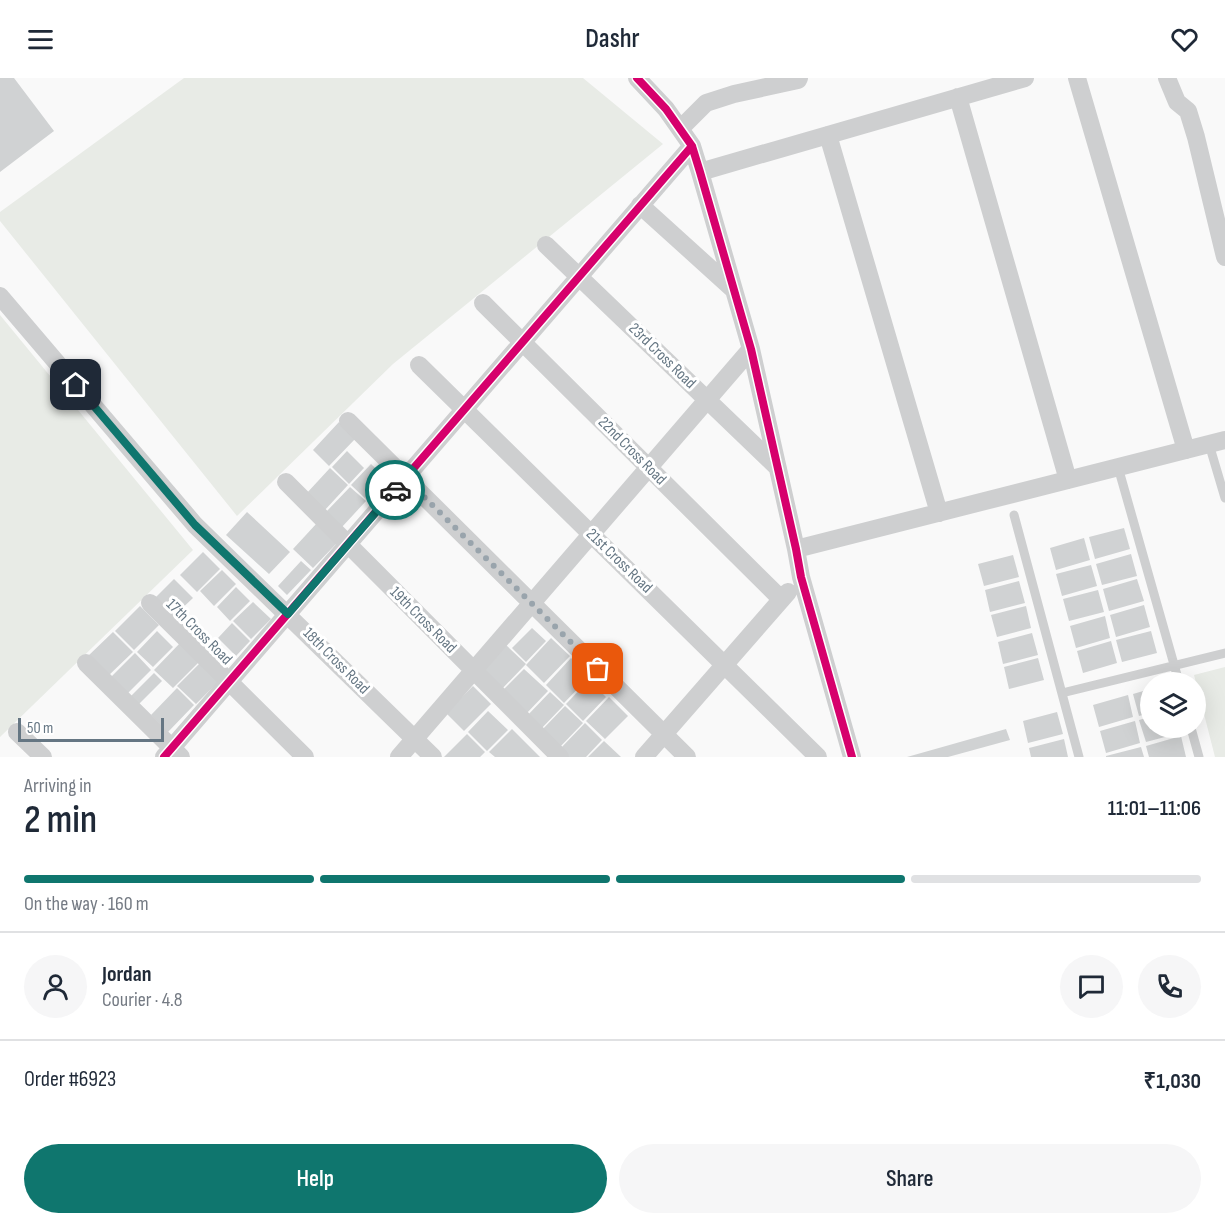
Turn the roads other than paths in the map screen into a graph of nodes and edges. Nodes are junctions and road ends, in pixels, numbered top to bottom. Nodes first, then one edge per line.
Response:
1 (637, 78) edge
2 (799, 78) edge
3 (1025, 78) edge
4 (1077, 78) edge
5 (1167, 78) edge
6 (958, 97) junction
7 (680, 129) junction
8 (828, 135) junction
9 (692, 146) junction
10 (700, 172) junction
11 (640, 205) junction
12 (546, 245) dead end
13 (1225, 257) edge
14 (579, 276) junction
15 (734, 290) junction
16 (0, 296) edge
17 (483, 303) dead end
18 (522, 342) junction
19 (751, 349) junction
20 (419, 365) dead end
21 (708, 400) junction
22 (464, 410) junction
23 (348, 421) dead end
24 (1217, 442) edge
25 (1186, 450) junction
26 (1119, 467) junction
27 (649, 468) junction
28 (778, 468) junction
29 (405, 478) junction
30 (1068, 480) junction
31 (286, 482) dead end
32 (1225, 498) edge
33 (939, 513) junction
34 (1014, 515) dead end
35 (591, 534) junction
36 (348, 544) junction
37 (796, 549) junction
38 (801, 577) junction
39 (781, 599) junction
40 (150, 603) dead end
41 (532, 603) junction
42 (288, 614) junction
43 (1225, 653) edge
44 (86, 663) dead end
45 (724, 665) junction
46 (1174, 665) junction
47 (474, 671) junction
48 (1176, 672) edge
49 (229, 681) junction
50 (1062, 693) junction
51 (17, 732) dead end
52 (664, 734) junction
53 (1194, 738) edge
54 (414, 739) junction
55 (172, 754) edge
56 (43, 757) edge
57 (305, 757) edge
58 (399, 757) edge
59 (433, 757) edge
60 (560, 757) edge
61 (644, 757) edge
62 (687, 757) edge
63 (818, 757) edge
64 (852, 757) edge
65 (1078, 757) edge
66 (1199, 757) edge

1 - 7 street
2 - 7 street
3 - 6 street
4 - 25 street
5 - 13 street
6 - 8 street
6 - 30 street
7 - 9 street
8 - 10 street
8 - 33 street
9 - 10 street
9 - 11 street
10 - 15 street
11 - 14 street
11 - 15 street
12 - 14 street, 23rd Cross Road
14 - 18 street
14 - 21 street, 23rd Cross Road
15 - 19 street
16 - 42 street, 18th Cross Road
17 - 18 street, 22nd Cross Road
18 - 22 street
18 - 27 street, 22nd Cross Road
19 - 21 street
19 - 28 street
20 - 22 street, 21st Cross Road
21 - 27 street
21 - 28 street, 23rd Cross Road
22 - 29 street
22 - 35 street, 21st Cross Road
23 - 29 street
24 - 25 street
24 - 32 lane
25 - 26 street
26 - 30 street
26 - 46 lane
27 - 35 street
27 - 39 street, 22nd Cross Road
28 - 37 street
29 - 36 street
29 - 41 street
30 - 33 street
31 - 36 street, 19th Cross Road
33 - 37 street
34 - 50 lane
35 - 41 street
35 - 45 street, 21st Cross Road
36 - 42 street
36 - 47 street, 19th Cross Road
37 - 38 street
38 - 39 street
38 - 64 street
39 - 45 street
40 - 49 street, 17th Cross Road
41 - 47 street
41 - 52 street
42 - 49 street
42 - 54 street, 18th Cross Road
43 - 46 lane
44 - 55 street
45 - 52 street
45 - 63 street, 21st Cross Road
46 - 48 lane
46 - 50 lane
47 - 54 street
47 - 60 street, 19th Cross Road
49 - 55 street
49 - 57 street, 17th Cross Road
50 - 65 lane
51 - 56 street
52 - 61 street
52 - 62 street
53 - 66 lane
54 - 58 street
54 - 59 street, 18th Cross Road

